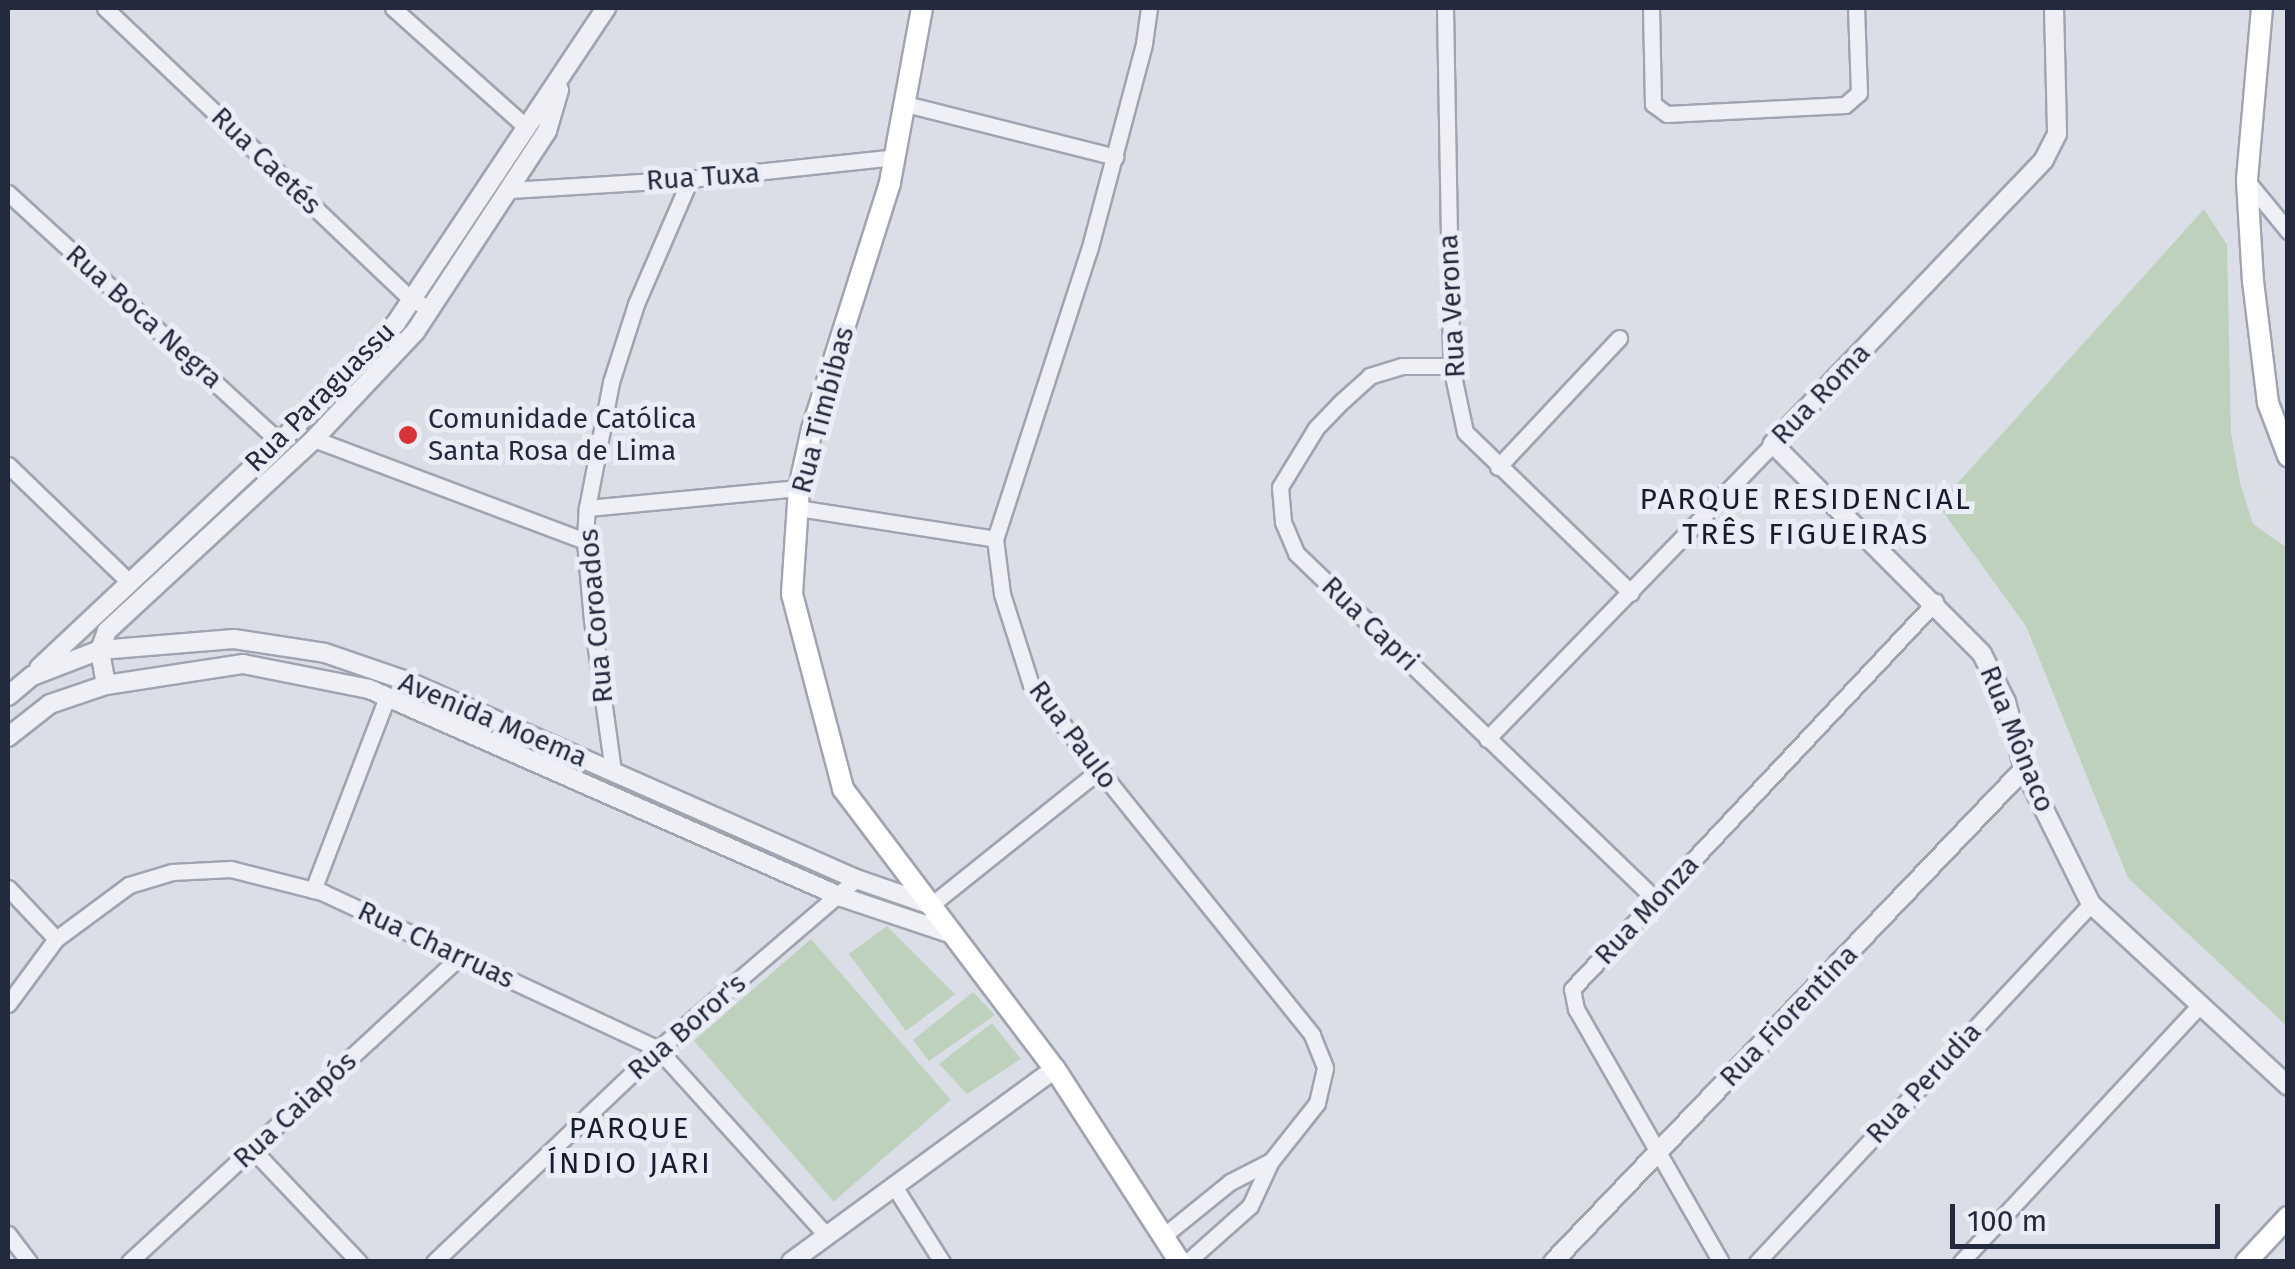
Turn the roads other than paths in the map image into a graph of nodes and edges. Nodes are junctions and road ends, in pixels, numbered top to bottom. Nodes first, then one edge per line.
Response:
1 (105, 8) edge
2 (393, 8) edge
3 (606, 8) edge
4 (922, 8) edge
5 (1148, 8) edge
6 (1445, 8) edge
7 (1650, 8) edge
8 (1856, 8) edge
9 (2054, 8) edge
10 (2262, 8) edge
11 (562, 80) junction
12 (906, 104) junction
13 (524, 125) junction
14 (895, 157) junction
15 (1115, 157) junction
16 (690, 179) junction
17 (2247, 181) junction
18 (510, 190) junction
19 (8, 193) edge
20 (2288, 231) edge
21 (412, 300) junction
22 (431, 309) junction
23 (1619, 338) dead end
24 (1450, 366) junction
25 (314, 439) junction
26 (280, 442) junction
27 (1773, 444) junction
28 (2288, 456) edge
29 (8, 465) edge
30 (1498, 467) junction
31 (798, 498) junction
32 (588, 508) junction
33 (995, 539) junction
34 (585, 541) junction
35 (128, 580) junction
36 (1631, 593) junction
37 (1934, 602) junction
38 (91, 617) junction
39 (107, 631) junction
40 (100, 650) junction
41 (32, 676) junction
42 (106, 685) junction
43 (8, 696) edge
44 (387, 696) junction
45 (8, 737) edge
46 (1487, 738) junction
47 (2024, 769) junction
48 (613, 771) junction
49 (1097, 772) junction
50 (856, 879) junction
51 (8, 888) edge
52 (313, 890) junction
53 (839, 896) junction
54 (1656, 900) junction
55 (2091, 904) junction
56 (932, 905) junction
57 (952, 934) junction
58 (56, 939) junction
59 (460, 957) junction
60 (8, 1004) edge
61 (2198, 1006) junction
62 (658, 1049) junction
63 (1055, 1069) junction
64 (2288, 1086) edge
65 (253, 1150) junction
66 (1658, 1152) junction
67 (1271, 1160) junction
68 (894, 1186) junction
69 (2288, 1217) edge
70 (8, 1234) edge
71 (826, 1235) junction
72 (1162, 1236) junction
73 (29, 1262) edge
74 (128, 1262) edge
75 (359, 1262) edge
76 (434, 1262) edge
77 (791, 1262) edge
78 (942, 1262) edge
79 (1184, 1262) edge
80 (1553, 1262) edge
81 (1721, 1262) edge
82 (1757, 1262) edge
83 (1961, 1262) edge
84 (2246, 1262) edge

1 - 21 street, Rua Caetés
2 - 13 street
3 - 11 street, Rua Paraguassu
4 - 12 main road, Rua Timbibas
5 - 15 street, Rua Paulo
6 - 24 street, Rua Verona
7 - 8 street
9 - 27 street, Rua Roma
10 - 17 main road
11 - 13 street, Rua Paraguassu
11 - 18 street, Rua Paraguassu
12 - 14 main road, Rua Timbibas
12 - 15 street
13 - 21 street, Rua Paraguassu
14 - 16 street, Rua Tuxa
14 - 31 main road, Rua Timbibas
15 - 33 street, Rua Paulo
16 - 18 street, Rua Tuxa
16 - 32 street, Rua Coroados
17 - 20 street
17 - 28 main road
18 - 22 street, Rua Paraguassu
19 - 26 street, Rua Boca Negra
21 - 22 street, Rua Caetés
21 - 26 street, Rua Paraguassu
22 - 25 street, Rua Paraguassu
23 - 30 street
24 - 30 street, Rua Verona
24 - 46 street, Rua Capri
25 - 34 street
25 - 39 street, Rua Paraguassu
26 - 35 street, Rua Paraguassu
27 - 36 street, Rua Roma
27 - 37 street, Rua Mônaco
29 - 35 street
30 - 36 street, Rua Verona
31 - 32 street
31 - 33 street
31 - 56 main road, Rua Timbibas
32 - 34 street, Rua Coroados
33 - 49 street, Rua Paulo
34 - 48 street, Rua Coroados
35 - 38 street, Rua Paraguassu
36 - 46 street, Rua Roma
37 - 47 street, Rua Mônaco
37 - 54 street, Rua Monza
38 - 39 street
38 - 41 street, Rua Paraguassu
39 - 40 street, Rua Paraguassu
40 - 41 street, Avenida Moema
40 - 42 street, Rua Paraguassu
40 - 48 street, Avenida Moema
41 - 43 street, Avenida Moema
42 - 44 street, Avenida Moema
42 - 45 street, Avenida Moema
44 - 52 street
44 - 53 street, Avenida Moema
46 - 54 street, Rua Capri
47 - 55 street, Rua Mônaco
47 - 66 street, Rua Fiorentina
48 - 50 street, Avenida Moema
49 - 56 street
49 - 67 street, Rua Paulo
50 - 53 street, Rua Boror's
50 - 56 street, Avenida Moema
51 - 58 street
52 - 58 street, Rua Charruas
52 - 59 street, Rua Charruas
53 - 57 street, Avenida Moema
53 - 62 street, Rua Boror's
54 - 66 street, Rua Monza
55 - 61 street, Rua Mônaco
55 - 82 street, Rua Perudia
56 - 57 main road
57 - 63 main road
58 - 60 street, Rua Charruas
59 - 62 street, Rua Charruas
59 - 65 street, Rua Caiapós
61 - 64 street, Rua Mônaco
61 - 83 street
62 - 71 street, Rua Charruas
62 - 76 street, Rua Boror's
63 - 68 street
63 - 72 main road
65 - 74 street, Rua Caiapós
65 - 75 street
66 - 80 street, Rua Fiorentina
66 - 81 street, Rua Monza
67 - 72 street, Rua Paulo
67 - 79 street, Rua Paulo
68 - 71 street
68 - 78 street
69 - 84 main road
70 - 73 street
71 - 77 street
72 - 79 main road

